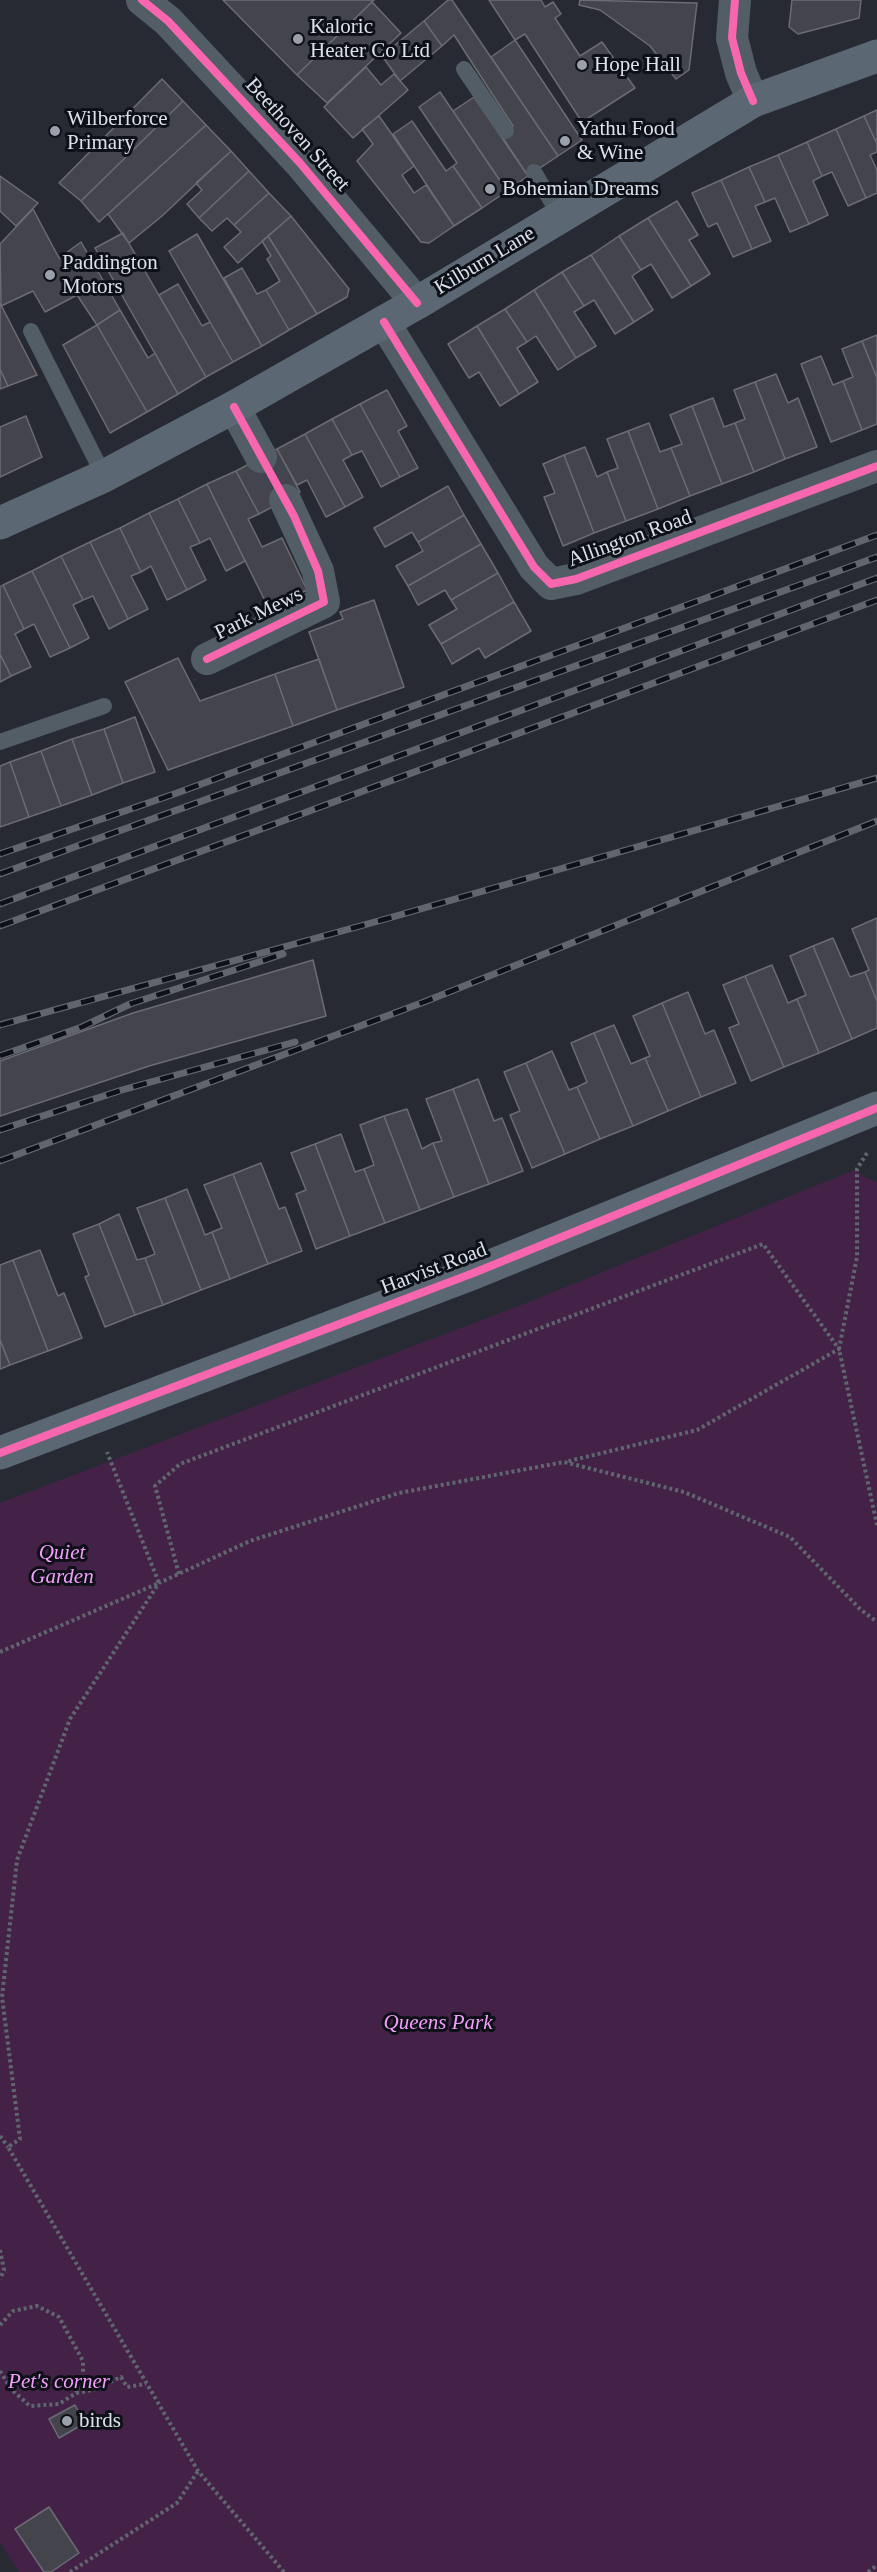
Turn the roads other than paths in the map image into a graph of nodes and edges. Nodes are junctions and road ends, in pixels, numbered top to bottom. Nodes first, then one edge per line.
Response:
1 (141, 0) edge
2 (735, 0) edge
3 (877, 56) edge
4 (464, 69) dead end
5 (753, 101) junction
6 (506, 131) dead end
7 (534, 172) dead end
8 (560, 216) junction
9 (417, 303) junction
10 (384, 322) junction
11 (31, 331) dead end
12 (234, 407) junction
13 (261, 457) tunnel mouth
14 (877, 466) edge
15 (104, 476) junction
16 (285, 500) tunnel mouth
17 (0, 523) edge
18 (207, 659) dead end
19 (105, 706) dead end
20 (0, 742) edge
21 (877, 1108) edge
22 (0, 1453) edge

1 - 9 street, Beethoven Street
2 - 5 street
3 - 5 main road, Kilburn Lane
4 - 6 lane
5 - 8 main road, Kilburn Lane
7 - 8 lane
8 - 9 main road, Kilburn Lane
9 - 10 main road, Kilburn Lane
10 - 12 main road, Kilburn Lane
10 - 14 street, Allington Road
11 - 15 lane
12 - 13 street
12 - 15 main road, Kilburn Lane
15 - 17 main road, Kilburn Lane
16 - 18 street, Park Mews
19 - 20 lane
21 - 22 main road, Harvist Road

